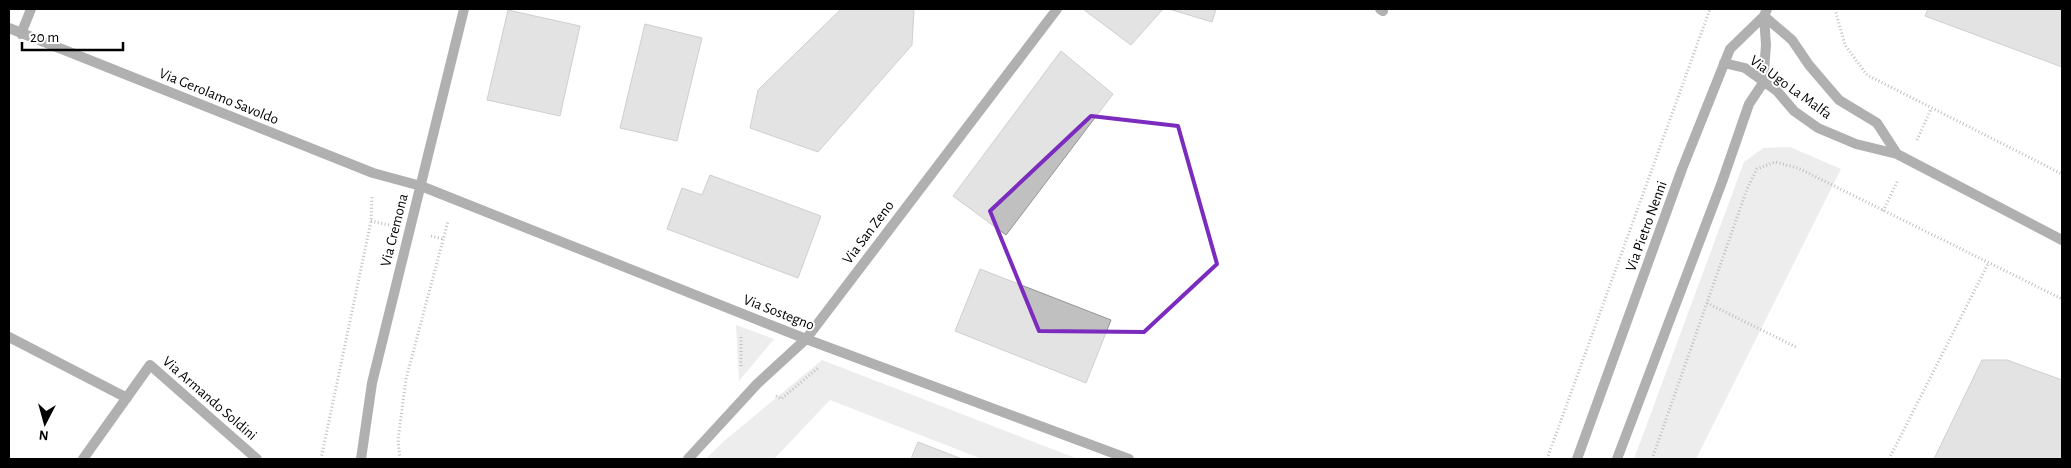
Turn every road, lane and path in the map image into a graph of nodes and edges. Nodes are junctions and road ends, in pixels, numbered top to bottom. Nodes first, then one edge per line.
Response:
1 (31, 9) edge
2 (464, 9) edge
3 (1057, 9) edge
4 (1710, 9) edge
5 (1835, 9) edge
6 (1765, 13) edge
7 (9, 28) edge
8 (22, 34) junction
9 (1724, 63) junction
10 (1763, 82) junction
11 (1897, 154) junction
12 (373, 173) junction
13 (2062, 174) edge
14 (421, 186) junction
15 (458, 222) dead end
16 (2062, 240) edge
17 (1988, 264) junction
18 (2062, 300) edge
19 (1707, 303) junction
20 (741, 332) dead end
21 (9, 337) edge
22 (806, 339) junction
23 (1798, 348) dead end
24 (824, 364) dead end
25 (757, 384) junction
26 (126, 398) junction
27 (83, 459) edge
28 (257, 459) edge
29 (321, 459) edge
30 (361, 459) edge
31 (400, 459) edge
32 (688, 459) edge
33 (1129, 459) edge
34 (1547, 459) edge
35 (1577, 459) edge
36 (1617, 459) edge
37 (1652, 459) edge
38 (1889, 459) edge

1 - 8 street
2 - 14 street, Via Cremona
3 - 22 street, Via San Zeno
4 - 34 path
5 - 13 path
6 - 9 street, Via Pietro Nenni
6 - 10 street
6 - 11 street, Via Ugo La Malfa
7 - 8 street, Via Gerolamo Savoldo
8 - 12 street, Via Gerolamo Savoldo
9 - 10 street, Via Ugo La Malfa
9 - 35 street, Via Pietro Nenni
10 - 11 street, Via Ugo La Malfa
10 - 36 street
11 - 16 street, Via Ugo La Malfa
12 - 14 street, Via Gerolamo Savoldo
12 - 29 path
14 - 22 street, Via Sostegno
14 - 30 street, Via Cremona
15 - 31 path
17 - 18 path
17 - 19 path
17 - 38 path
19 - 23 path
19 - 37 path
20 - 25 path
21 - 26 street
22 - 25 street, Via San Zeno
22 - 33 street, Via Sostegno
24 - 25 path
25 - 32 street, Via San Zeno
26 - 27 street, Via Armando Soldini
26 - 28 street, Via Armando Soldini

